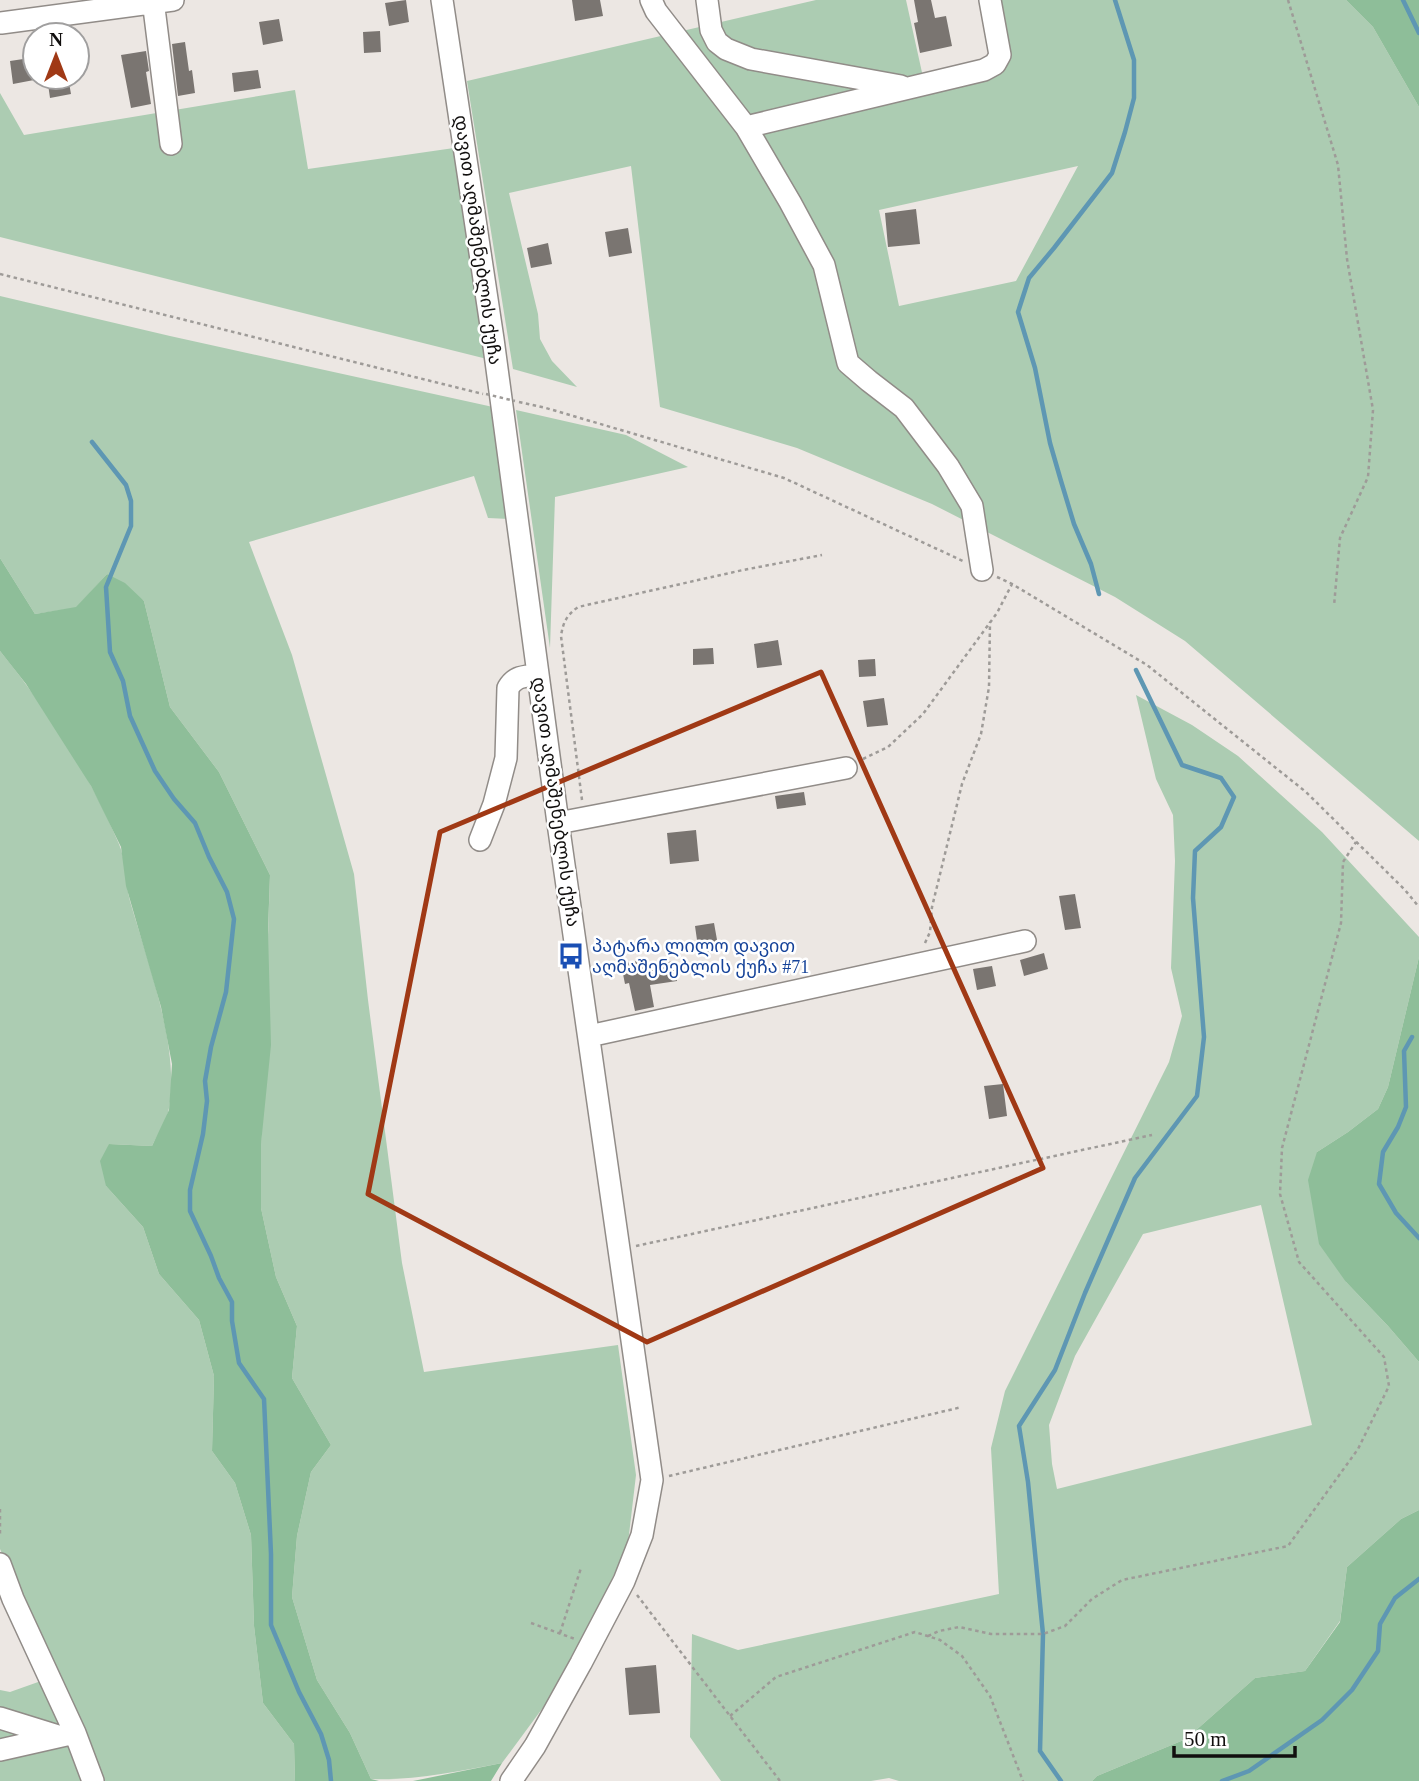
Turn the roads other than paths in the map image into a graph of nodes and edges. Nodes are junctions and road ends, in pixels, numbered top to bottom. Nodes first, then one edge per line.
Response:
1 (442, 0) edge
2 (651, 0) edge
3 (706, 0) edge
4 (990, 0) edge
5 (160, 1) edge
6 (1, 23) edge
7 (910, 88) junction
8 (746, 127) junction
9 (171, 144) dead end
10 (982, 570) road end
11 (538, 675) junction
12 (846, 768) road end
13 (558, 823) junction
14 (480, 840) dead end
15 (1025, 941) dead end
16 (589, 1035) junction
17 (0, 1564) edge
18 (0, 1718) edge
19 (67, 1735) junction
20 (0, 1750) edge
21 (93, 1781) edge
22 (511, 1781) edge

1 - 11 street, დავით აღმაშენებლის ქუჩა
2 - 8 street
3 - 7 street
4 - 7 street
5 - 6 street
5 - 9 street
7 - 8 street
8 - 10 street
11 - 13 street, დავით აღმაშენებლის ქუჩა
11 - 14 street
12 - 13 street
13 - 16 street, დავით აღმაშენებლის ქუჩა
15 - 16 street
16 - 22 street, დავით აღმაშენებლის ქუჩა
17 - 19 street
18 - 19 street
19 - 20 street
19 - 21 street

